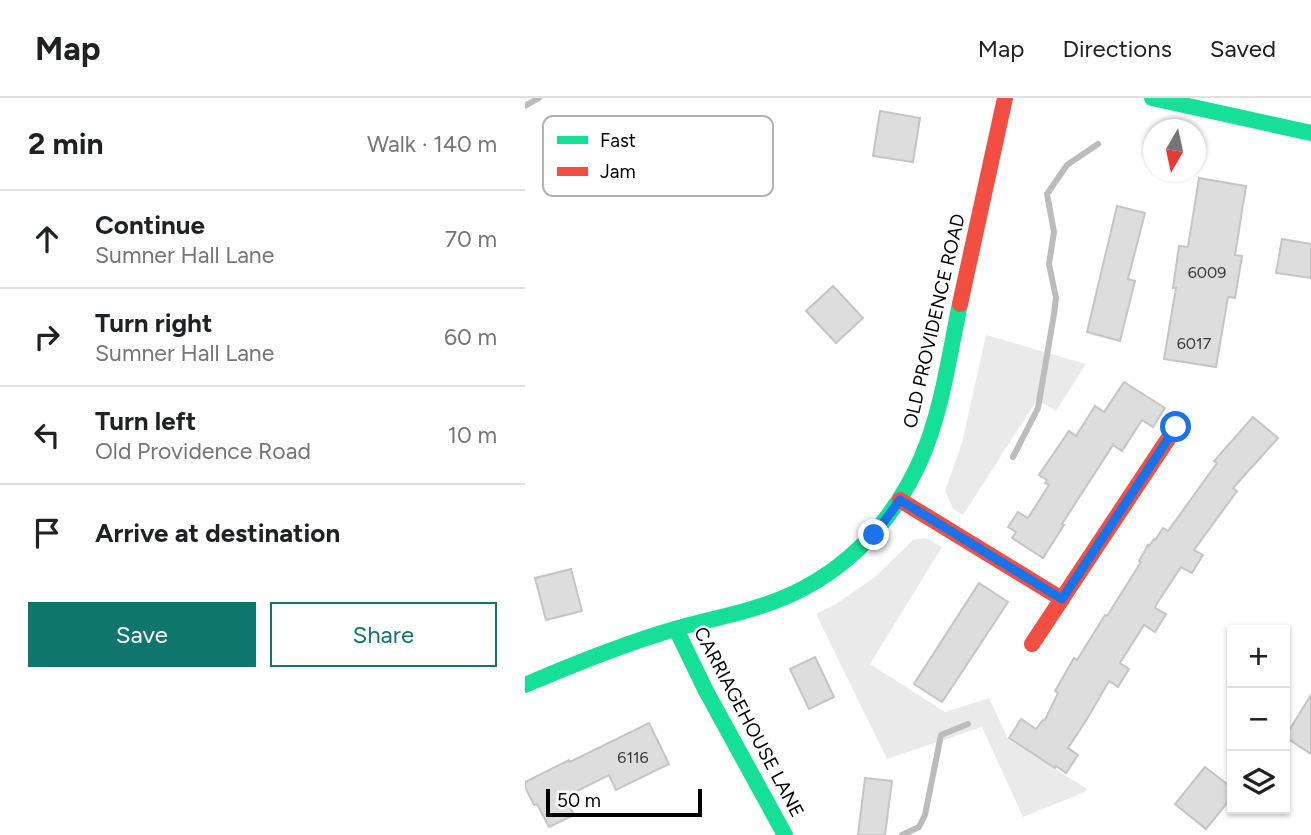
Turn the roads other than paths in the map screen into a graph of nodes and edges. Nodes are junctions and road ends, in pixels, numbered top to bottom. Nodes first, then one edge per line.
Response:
1 (1006, 98) edge
2 (1152, 98) edge
3 (1311, 133) edge
4 (1176, 427) dead end
5 (900, 500) junction
6 (1062, 599) junction
7 (675, 629) junction
8 (1032, 644) dead end
9 (525, 685) edge
10 (785, 835) edge

1 - 5 street, OLD PROVIDENCE ROAD
2 - 3 street
4 - 6 street
5 - 6 street
5 - 7 street, OLD PROVIDENCE ROAD
6 - 8 street
7 - 9 street, OLD PROVIDENCE ROAD
7 - 10 street, CARRIAGEHOUSE LANE

